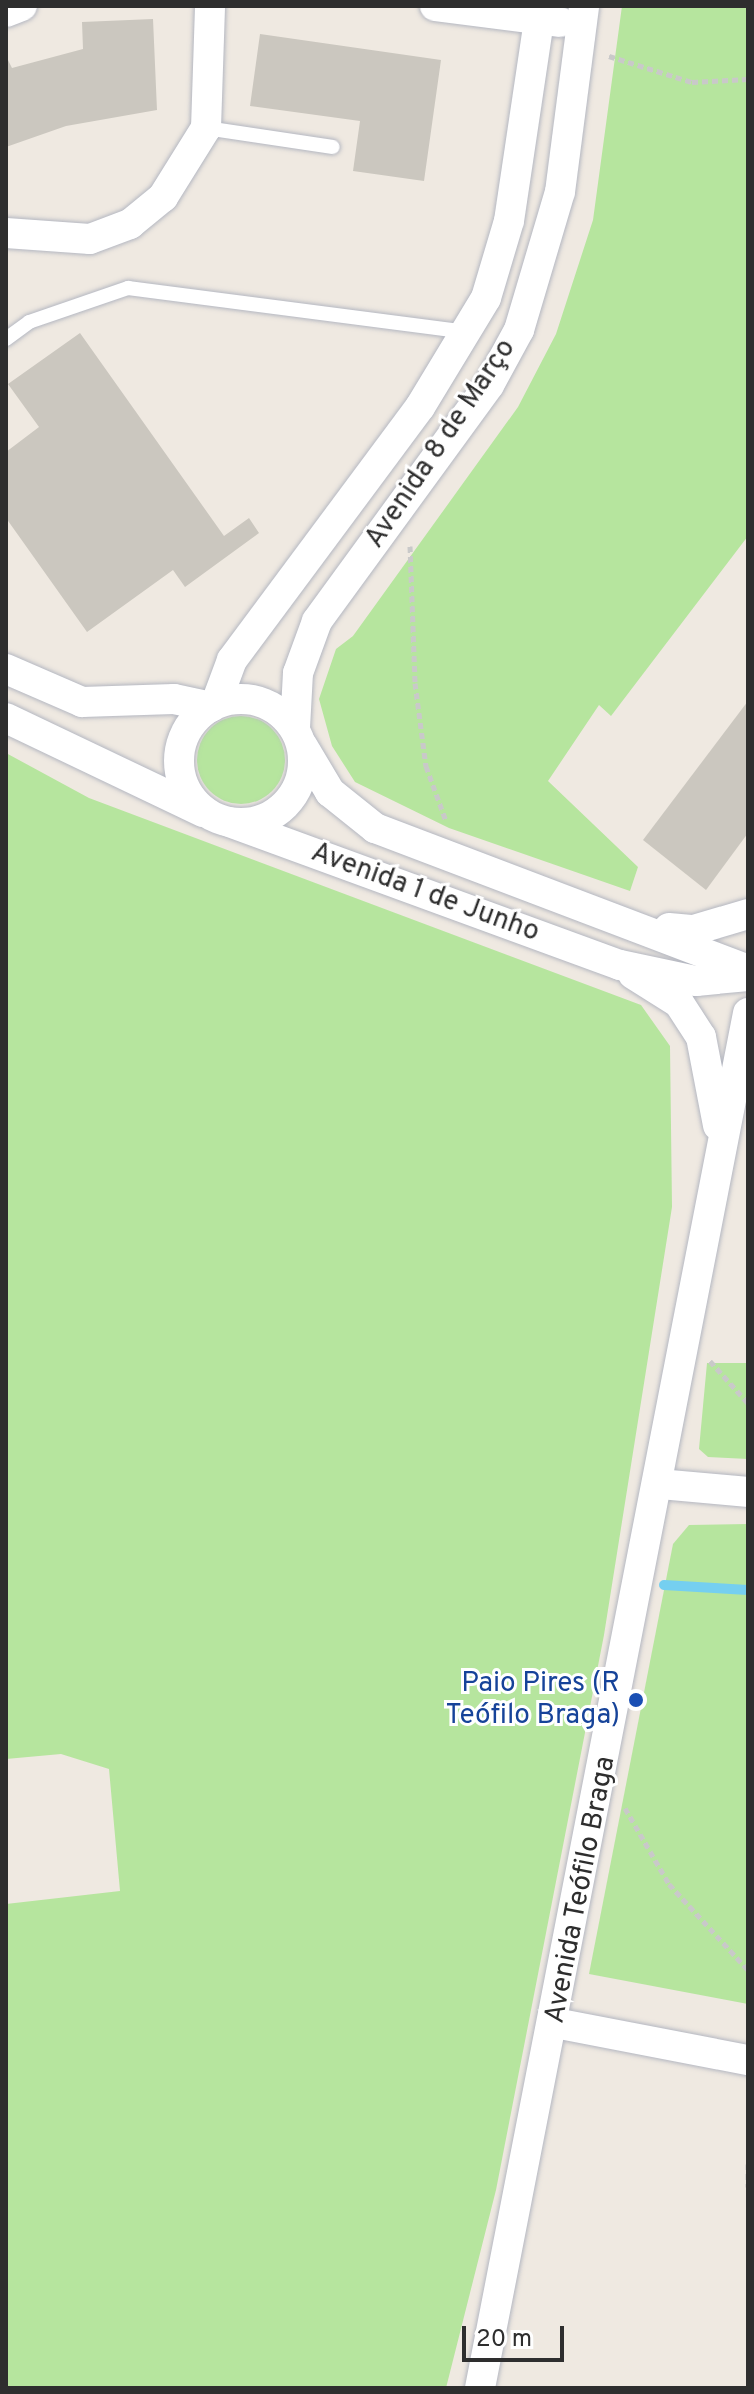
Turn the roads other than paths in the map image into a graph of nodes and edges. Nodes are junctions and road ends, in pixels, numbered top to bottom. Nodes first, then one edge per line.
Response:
1 (22, 6) edge
2 (210, 6) edge
3 (435, 6) edge
4 (6, 12) edge
5 (540, 13) edge
6 (583, 16) edge
7 (206, 128) junction
8 (333, 147) dead end
9 (6, 233) edge
10 (468, 332) junction
11 (6, 339) edge
12 (6, 669) edge
13 (213, 705) junction
14 (6, 718) edge
15 (298, 736) junction
16 (221, 819) junction
17 (748, 914) edge
18 (636, 925) junction
19 (620, 965) junction
20 (748, 970) edge
21 (748, 976) edge
22 (748, 1013) edge
23 (722, 1143) junction
24 (659, 1484) junction
25 (748, 1492) edge
26 (555, 2023) junction
27 (748, 2060) edge
28 (480, 2388) edge

1 - 4 street
2 - 7 street
3 - 5 street
5 - 6 street
5 - 10 street, Avenida 8 de Março
6 - 15 street, Avenida 8 de Março
7 - 8 lane
7 - 9 street
10 - 11 lane
10 - 13 street, Avenida 8 de Março
12 - 13 street
13 - 15 street
13 - 16 street
14 - 16 street, Avenida 1 de Junho
15 - 16 street
15 - 18 street, Avenida 1 de Junho
16 - 19 street, Avenida 1 de Junho
17 - 18 street, Avenida 1 de Junho
18 - 20 street, Avenida 1 de Junho
19 - 21 street, Avenida 1 de Junho
19 - 23 street, Avenida 1 de Junho
22 - 23 street, Avenida Teófilo Braga
23 - 24 street, Avenida Teófilo Braga
24 - 25 street
24 - 26 street, Avenida Teófilo Braga
26 - 27 street
26 - 28 street, Avenida Teófilo Braga

